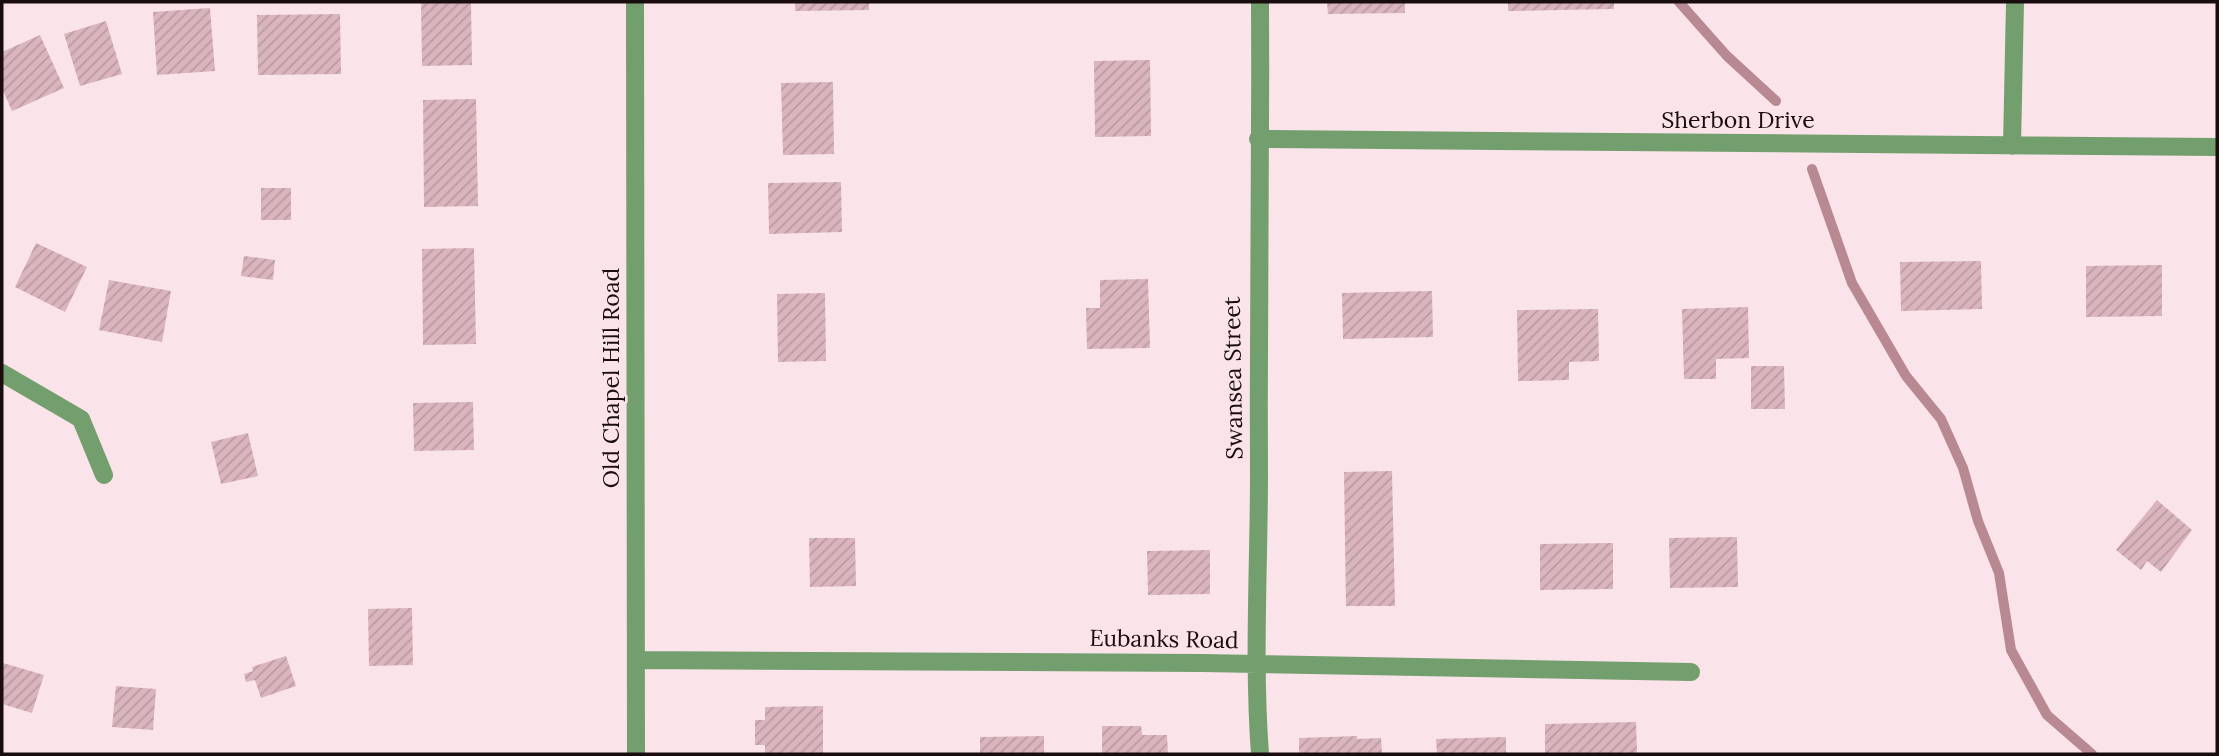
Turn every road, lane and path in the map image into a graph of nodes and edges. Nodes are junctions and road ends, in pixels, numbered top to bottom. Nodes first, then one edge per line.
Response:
1 (635, 2) edge
2 (1260, 2) edge
3 (2015, 2) edge
4 (1258, 139) junction
5 (2012, 146) junction
6 (2217, 147) edge
7 (2, 373) edge
8 (104, 475) dead end
9 (636, 660) junction
10 (1256, 665) junction
11 (1691, 672) dead end
12 (636, 754) edge
13 (1260, 754) edge

1 - 9 street, Old Chapel Hill Road
2 - 4 street, Swansea Street
3 - 5 street
4 - 5 street, Sherbon Drive
4 - 10 street, Swansea Street
5 - 6 street, Sherbon Drive
7 - 8 street
9 - 10 street, Eubanks Road
9 - 12 street, Old Chapel Hill Road
10 - 11 street, Eubanks Road
10 - 13 street, Swansea Street

